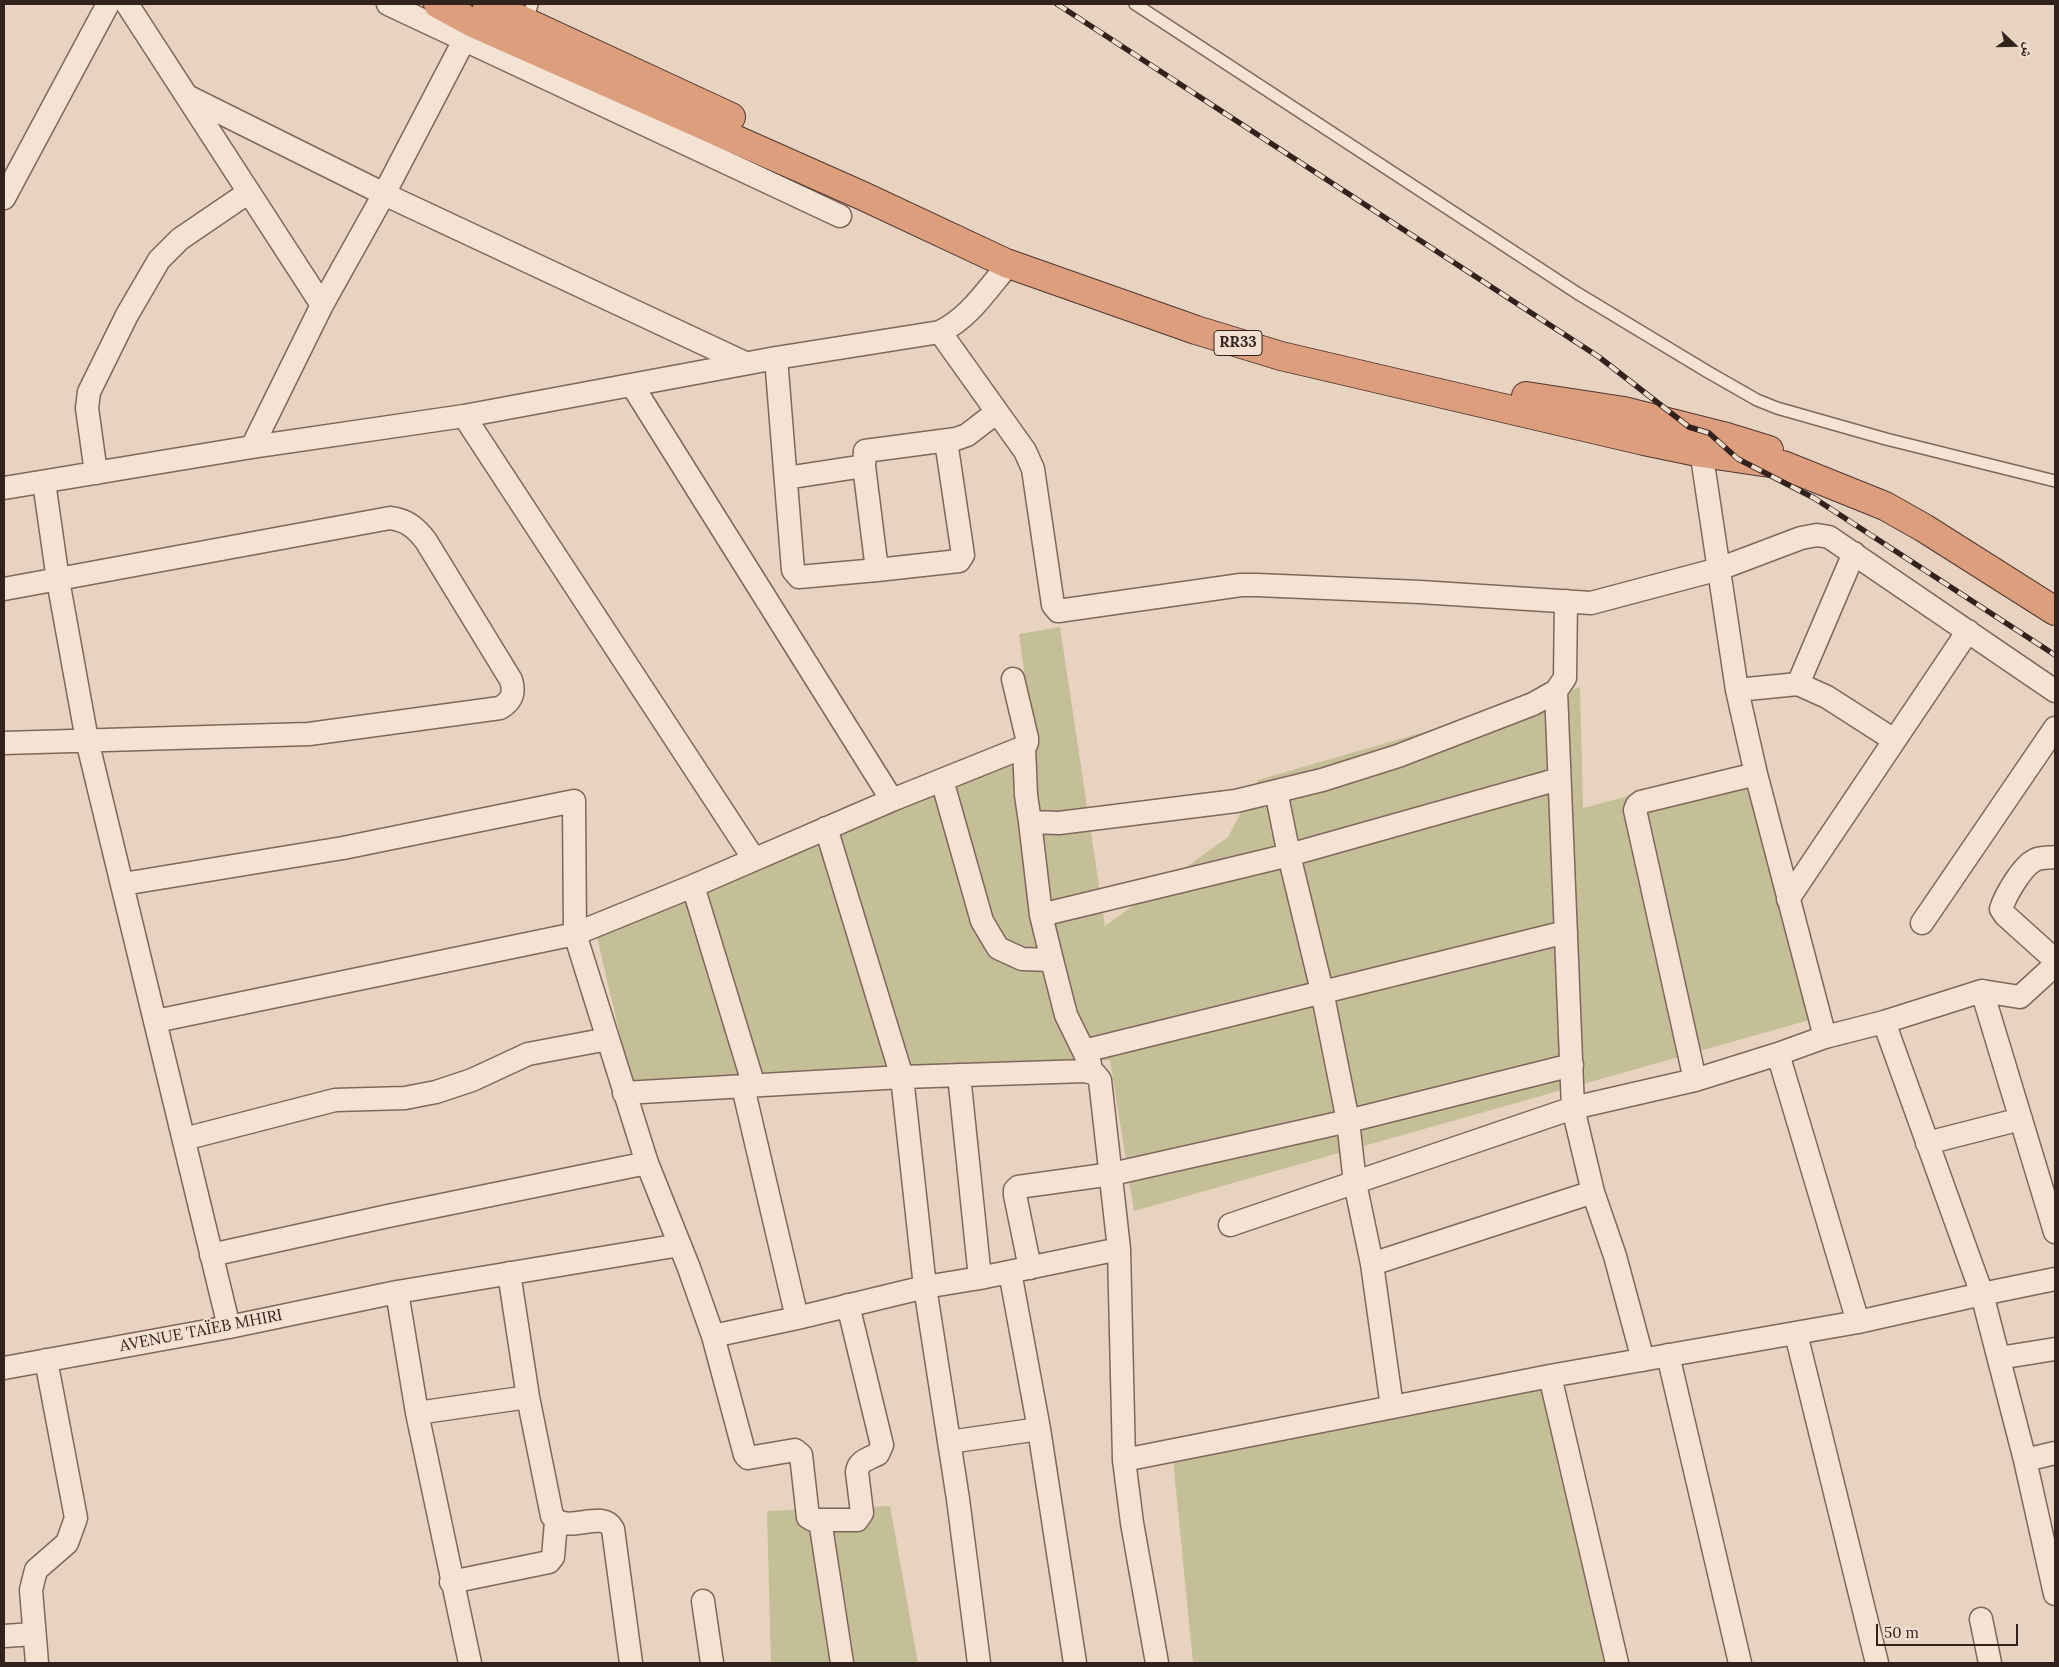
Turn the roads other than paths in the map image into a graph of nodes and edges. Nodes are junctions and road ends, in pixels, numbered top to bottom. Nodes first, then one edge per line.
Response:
1 (108, 4) edge
2 (126, 4) edge
3 (388, 4) edge
4 (438, 4) edge
5 (1135, 4) edge
6 (530, 13) edge
7 (475, 22) edge
8 (187, 96) junction
9 (249, 192) junction
10 (384, 194) junction
11 (4, 198) edge
12 (840, 216) dead end
13 (1006, 263) junction
14 (322, 305) junction
15 (940, 332) junction
16 (776, 358) junction
17 (745, 363) junction
18 (632, 385) junction
19 (997, 412) junction
20 (464, 416) junction
21 (946, 441) junction
22 (1700, 442) junction
23 (252, 447) junction
24 (864, 466) junction
25 (96, 473) junction
26 (786, 478) junction
27 (2055, 481) edge
28 (44, 482) junction
29 (4, 488) edge
30 (1854, 553) junction
31 (1719, 568) junction
32 (877, 570) junction
33 (58, 580) junction
34 (2055, 588) edge
35 (4, 589) edge
36 (1566, 601) junction
37 (2055, 611) edge
38 (1968, 631) junction
39 (1013, 679) dead end
40 (1798, 684) junction
41 (1737, 690) junction
42 (1556, 691) junction
43 (2055, 691) edge
44 (2055, 728) edge
45 (87, 740) junction
46 (1894, 740) junction
47 (4, 743) edge
48 (1024, 747) junction
49 (1756, 774) junction
50 (1559, 779) junction
51 (942, 780) junction
52 (1276, 791) junction
53 (892, 800) junction
54 (1030, 822) junction
55 (826, 828) junction
56 (1289, 854) junction
57 (2055, 857) edge
58 (754, 859) junction
59 (122, 884) junction
60 (694, 886) junction
61 (1788, 898) junction
62 (1041, 915) junction
63 (1922, 923) dead end
64 (1566, 932) junction
65 (575, 934) junction
66 (1052, 960) junction
67 (2055, 960) edge
68 (2055, 965) edge
69 (1322, 991) junction
70 (1982, 991) junction
71 (156, 1021) junction
72 (1884, 1022) junction
73 (1825, 1037) junction
74 (608, 1038) junction
75 (1084, 1051) junction
76 (1778, 1054) junction
77 (1572, 1065) junction
78 (1095, 1074) junction
79 (960, 1075) junction
80 (902, 1077) junction
81 (1695, 1080) junction
82 (748, 1086) junction
83 (624, 1093) junction
84 (1573, 1108) junction
85 (2021, 1119) junction
86 (1348, 1121) junction
87 (184, 1139) junction
88 (1927, 1144) junction
89 (647, 1163) junction
90 (1112, 1174) junction
91 (1355, 1183) junction
92 (1593, 1192) junction
93 (1230, 1225) dead end
94 (2055, 1232) edge
95 (680, 1245) junction
96 (1118, 1250) junction
97 (212, 1255) junction
98 (1372, 1264) junction
99 (1020, 1270) junction
100 (509, 1273) junction
101 (980, 1278) junction
102 (2055, 1279) edge
103 (925, 1287) junction
104 (398, 1292) junction
105 (1982, 1294) junction
106 (848, 1306) junction
107 (797, 1318) junction
108 (1858, 1322) junction
109 (229, 1327) junction
110 (1796, 1334) junction
111 (712, 1336) junction
112 (2055, 1349) edge
113 (1668, 1355) junction
114 (1999, 1358) junction
115 (46, 1360) junction
116 (1643, 1360) junction
117 (4, 1368) edge
118 (1550, 1376) junction
119 (528, 1397) junction
120 (1392, 1407) junction
121 (418, 1413) junction
122 (1039, 1429) junction
123 (949, 1442) junction
124 (2055, 1453) edge
125 (1124, 1460) junction
126 (2026, 1460) junction
127 (820, 1520) junction
128 (556, 1522) junction
129 (452, 1582) junction
130 (2055, 1594) edge
131 (703, 1601) dead end
132 (1981, 1619) dead end
133 (34, 1634) junction
134 (4, 1636) edge
135 (37, 1663) edge
136 (470, 1663) edge
137 (630, 1663) edge
138 (712, 1663) edge
139 (842, 1663) edge
140 (979, 1663) edge
141 (1075, 1663) edge
142 (1157, 1663) edge
143 (1617, 1663) edge
144 (1740, 1663) edge
145 (1877, 1663) edge
146 (1990, 1663) edge

1 - 11 street
2 - 8 street
3 - 7 street
4 - 7 highway, RR33
5 - 27 lane
6 - 7 highway, RR33
6 - 22 highway, RR33
7 - 10 street
7 - 12 street
7 - 13 highway, RR33
8 - 9 street
8 - 10 street
9 - 14 street
9 - 25 street
10 - 14 street
10 - 17 street
13 - 15 street
13 - 22 highway, RR33
14 - 23 street
15 - 16 street
15 - 19 street
16 - 17 street
16 - 26 street
17 - 18 street
18 - 20 street
18 - 53 street
19 - 21 street
19 - 36 street
20 - 23 street
20 - 58 street
21 - 24 street
21 - 32 street
22 - 31 street
22 - 34 highway, RR33
22 - 37 highway, RR33
23 - 25 street
24 - 26 street
24 - 32 street
25 - 28 street
26 - 32 street
28 - 29 street
28 - 33 street
30 - 31 street
30 - 38 street
30 - 40 street
31 - 36 street
31 - 41 street
33 - 35 street
33 - 45 street
33 - 45 street
36 - 42 street
38 - 43 street
38 - 46 street
39 - 48 street
40 - 41 street
40 - 46 street
41 - 49 street
42 - 50 street
42 - 52 street
44 - 63 street
45 - 47 street
45 - 59 street
46 - 61 street
48 - 51 street
48 - 54 street
49 - 61 street
49 - 81 street
50 - 56 street
50 - 64 street
51 - 53 street
51 - 66 street
52 - 54 street
52 - 56 street
53 - 55 street
54 - 62 street
55 - 58 street
55 - 80 street
56 - 62 street
56 - 69 street
57 - 67 street
58 - 60 street
59 - 65 street
59 - 71 street
60 - 65 street
60 - 82 street
61 - 73 street
62 - 66 street
64 - 69 street
64 - 77 street
65 - 71 street
65 - 74 street
66 - 75 street
68 - 70 street
69 - 75 street
69 - 86 street
70 - 72 street
70 - 85 street
71 - 87 street
72 - 73 street
72 - 88 street
73 - 76 street
74 - 83 street
74 - 87 street
75 - 78 street
76 - 81 street
76 - 108 street
77 - 84 street
77 - 86 street
78 - 79 street
78 - 90 street
79 - 80 street
79 - 101 street
80 - 82 street
80 - 103 street
81 - 84 street
82 - 83 street
82 - 107 street
83 - 89 street
84 - 91 street
84 - 92 street
85 - 88 street
85 - 94 street
86 - 90 street
86 - 91 street
87 - 97 street
88 - 105 street
89 - 95 street
89 - 97 street
90 - 96 street
90 - 99 street
91 - 93 street
91 - 98 street
92 - 98 street
92 - 116 street
95 - 100 street, AVENUE TAÏEB MHIRI
95 - 111 street
96 - 99 street
96 - 125 street
97 - 109 street
98 - 120 street
99 - 101 street
99 - 122 street
100 - 104 street, AVENUE TAÏEB MHIRI
100 - 119 street
101 - 103 street
102 - 105 street
103 - 106 street
103 - 123 street
104 - 109 street, AVENUE TAÏEB MHIRI
104 - 121 street
105 - 108 street
105 - 114 street
106 - 107 street
106 - 127 street
107 - 111 street
108 - 110 street
109 - 115 street, AVENUE TAÏEB MHIRI
110 - 113 street
110 - 145 street
111 - 127 street
112 - 114 street
113 - 116 street
113 - 144 street
114 - 126 street
115 - 117 street, AVENUE TAÏEB MHIRI
115 - 133 street
116 - 118 street
118 - 120 street
118 - 143 street
119 - 121 street
119 - 128 street
120 - 125 street
121 - 129 street
122 - 123 street
122 - 141 street
123 - 140 street
124 - 126 street
125 - 142 street
126 - 130 street
127 - 139 street
128 - 129 street
128 - 137 street
129 - 136 street
131 - 138 street
132 - 146 street
133 - 134 street
133 - 135 street

